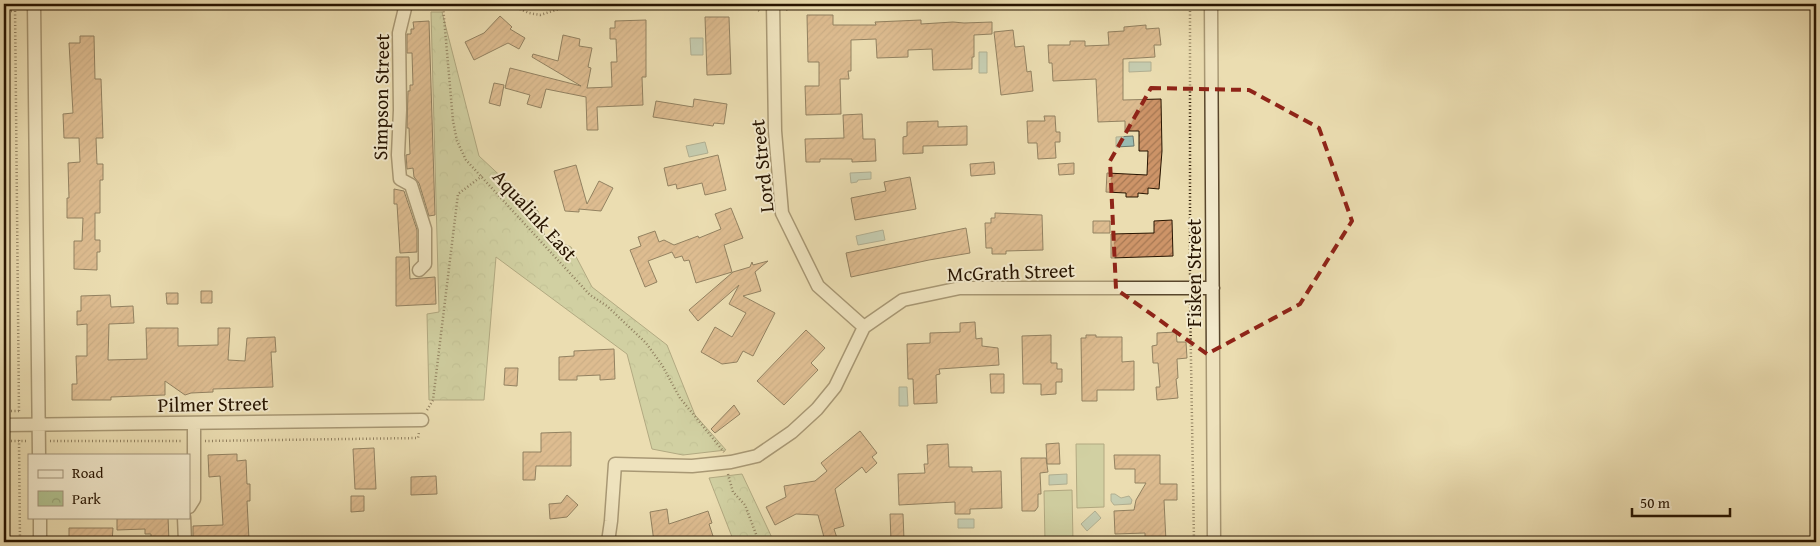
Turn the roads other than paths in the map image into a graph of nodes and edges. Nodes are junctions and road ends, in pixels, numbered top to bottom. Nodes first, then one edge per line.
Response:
1 (34, 4) edge
2 (406, 4) edge
3 (772, 4) edge
4 (1211, 4) edge
5 (419, 270) dead end
6 (1213, 288) junction
7 (864, 328) junction
8 (422, 420) road end
9 (194, 423) junction
10 (40, 424) junction
11 (4, 425) edge
12 (39, 448) edge
13 (190, 505) edge
14 (40, 518) edge
15 (184, 518) edge
16 (40, 542) edge
17 (185, 542) edge
18 (608, 542) edge
19 (1214, 542) edge

1 - 10 street
2 - 5 street, Simpson Street
3 - 7 street, Lord Street
4 - 6 street, Fisken Street
6 - 7 street, McGrath Street
6 - 19 street, Fisken Street
7 - 18 street, McGrath Street
8 - 9 street, Pilmer Street
9 - 10 street, Pilmer Street
9 - 13 street
10 - 11 street, Pilmer Street
10 - 12 street
14 - 16 street
15 - 17 street

